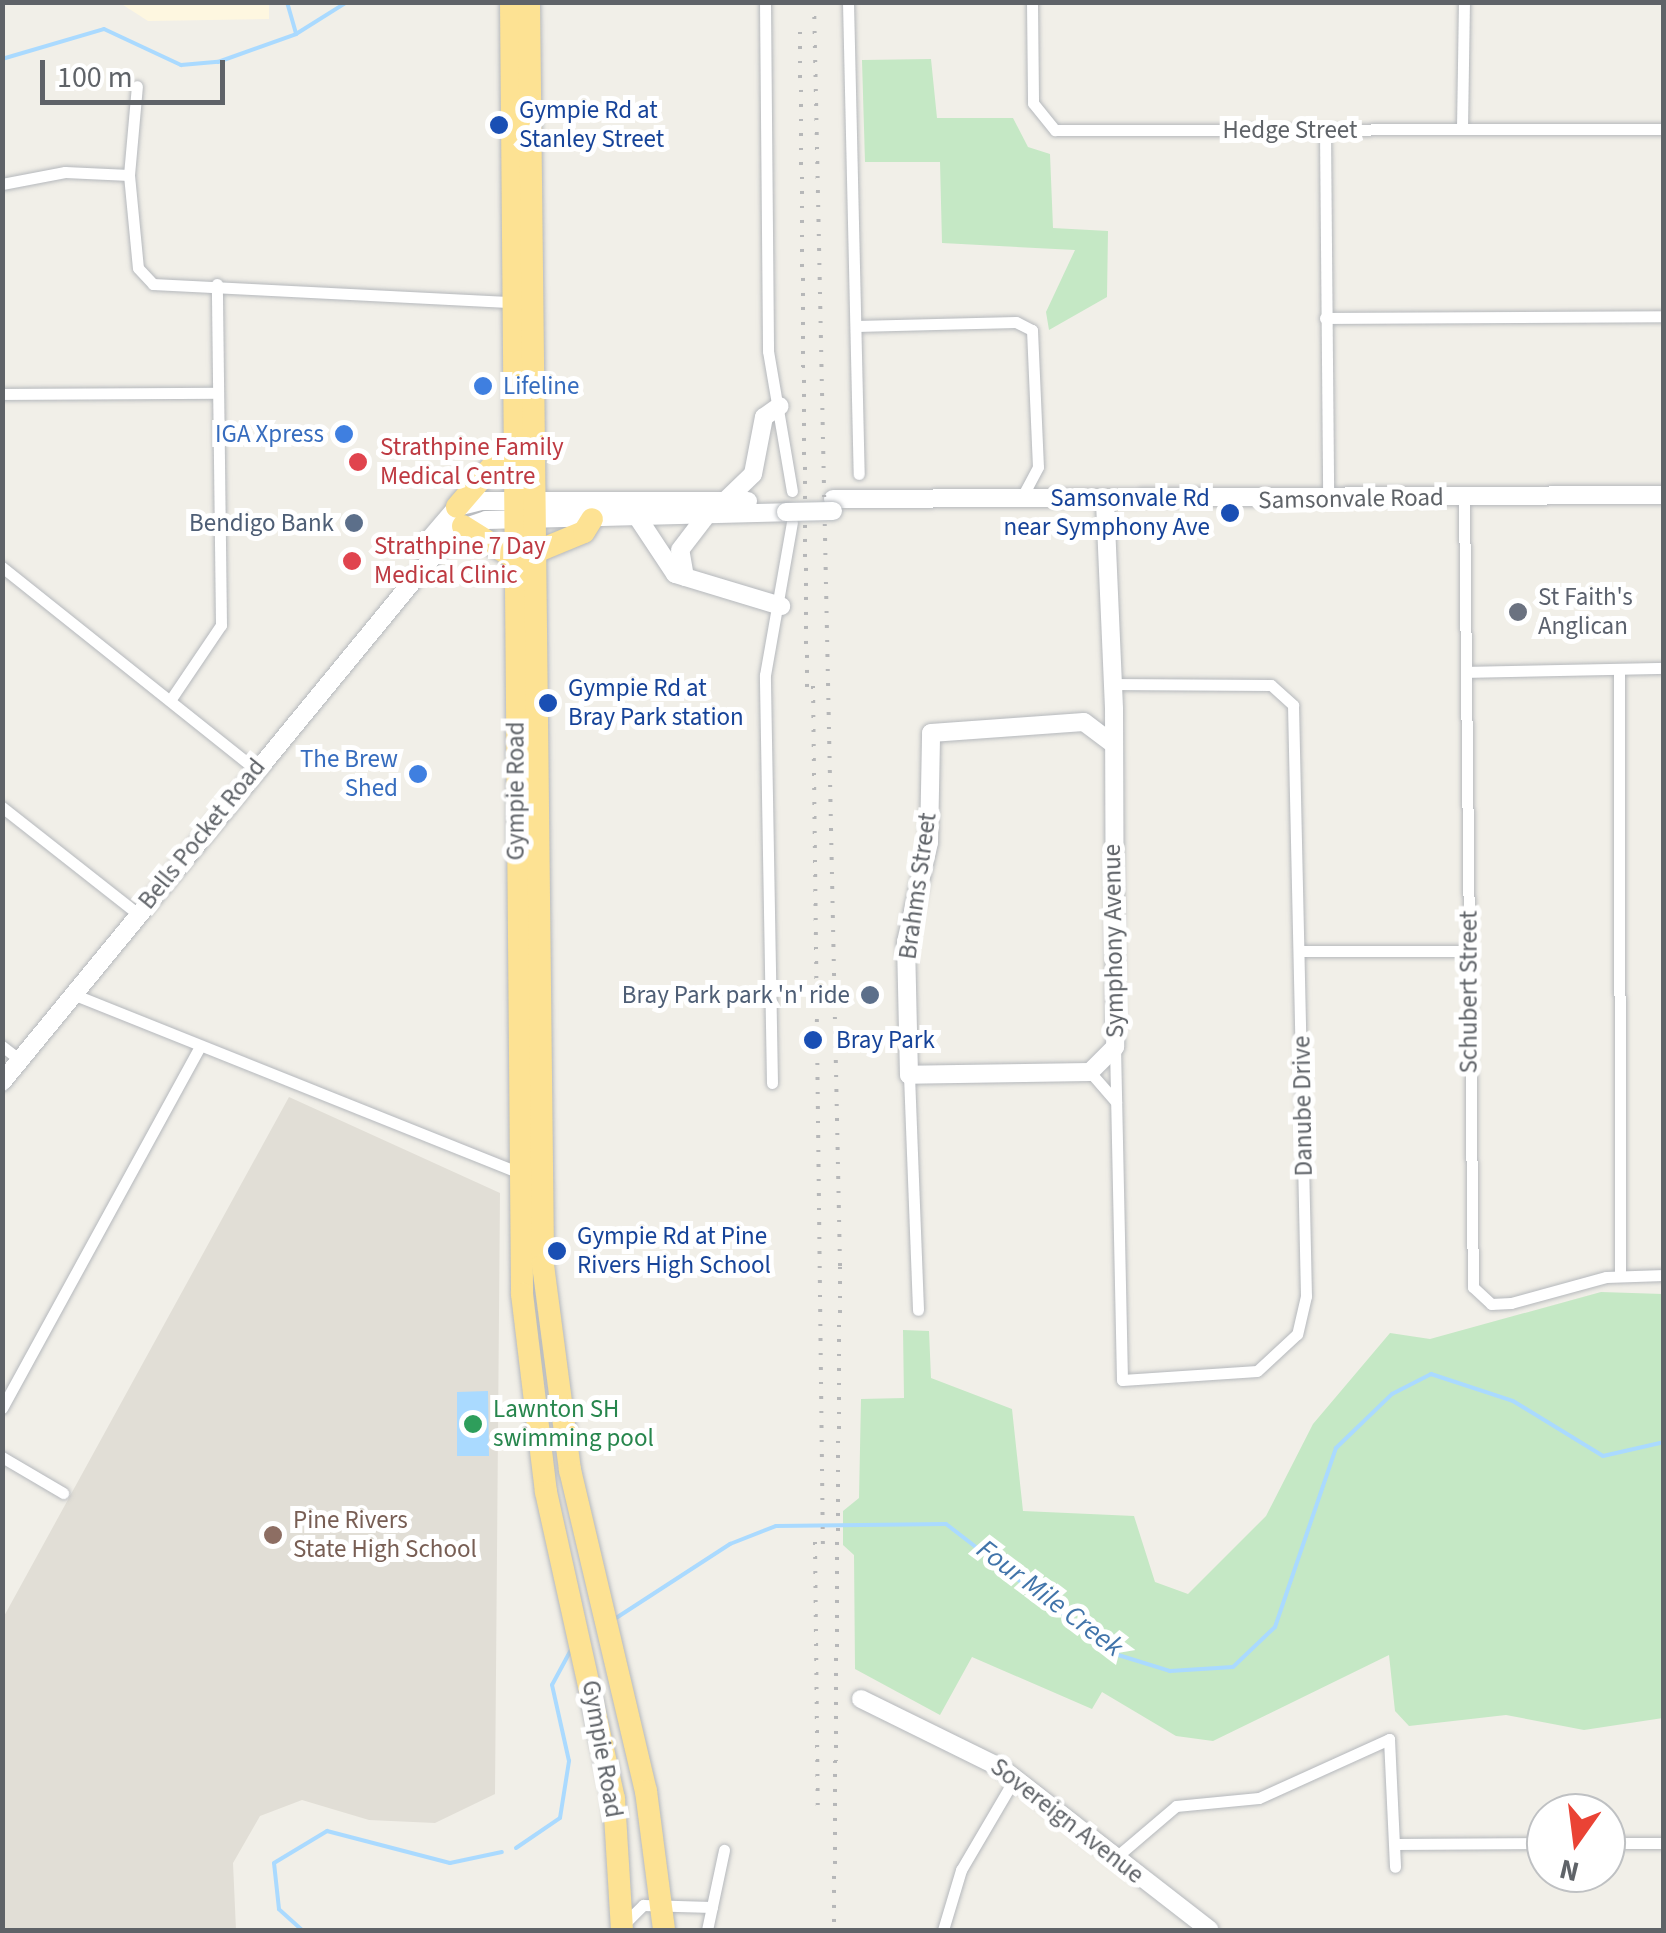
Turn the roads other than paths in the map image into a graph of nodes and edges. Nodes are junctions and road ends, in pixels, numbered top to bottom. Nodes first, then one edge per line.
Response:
1 (511, 2) edge
2 (529, 2) edge
3 (765, 2) edge
4 (848, 2) edge
5 (1032, 2) edge
6 (1464, 2) edge
7 (136, 86) dead end
8 (1462, 128) junction
9 (1664, 129) edge
10 (1325, 131) junction
11 (129, 175) junction
12 (2, 184) edge
13 (218, 284) junction
14 (513, 302) junction
15 (1664, 316) edge
16 (1325, 318) junction
17 (856, 326) junction
18 (218, 392) junction
19 (2, 394) edge
20 (780, 406) junction
21 (513, 442) junction
22 (1038, 467) junction
23 (859, 474) dead end
24 (1664, 496) edge
25 (1464, 498) junction
26 (1328, 499) junction
27 (1030, 500) junction
28 (724, 502) junction
29 (1060, 502) junction
30 (1105, 502) junction
31 (789, 506) junction
32 (524, 511) junction
33 (460, 516) junction
34 (706, 516) junction
35 (638, 518) junction
36 (592, 519) junction
37 (524, 556) junction
38 (2, 567) edge
39 (685, 577) junction
40 (781, 606) junction
41 (1664, 668) edge
42 (1620, 670) junction
43 (1467, 672) junction
44 (1111, 691) junction
45 (170, 699) junction
46 (1084, 722) junction
47 (1112, 743) junction
48 (254, 768) junction
49 (2, 807) edge
50 (138, 914) junction
51 (1301, 951) junction
52 (1469, 951) junction
53 (75, 995) junction
54 (2, 1046) edge
55 (1115, 1047) junction
56 (200, 1048) junction
57 (20, 1060) junction
58 (1090, 1072) junction
59 (908, 1074) junction
60 (2, 1082) edge
61 (772, 1084) dead end
62 (1116, 1102) junction
63 (528, 1175) junction
64 (1620, 1274) junction
65 (1664, 1274) edge
66 (918, 1310) dead end
67 (1122, 1380) joint
68 (2, 1408) edge
69 (2, 1457) edge
70 (63, 1493) dead end
71 (590, 1561) junction
72 (564, 1575) junction
73 (861, 1699) dead end
74 (1014, 1778) junction
75 (1626, 1843) edge
76 (1664, 1843) edge
77 (1395, 1844) junction
78 (1526, 1844) edge
79 (724, 1850) dead end
80 (1115, 1858) junction
81 (1395, 1867) dead end
82 (663, 1902) junction
83 (712, 1907) junction
84 (622, 1928) edge
85 (664, 1930) edge
86 (708, 1930) edge
87 (943, 1930) edge
88 (1210, 1930) edge

1 - 14 highway, Gympie Road
2 - 32 highway, Gympie Road
3 - 20 street
4 - 17 street
5 - 10 street, Hedge Street
6 - 8 street
7 - 11 street
8 - 9 street, Hedge Street
8 - 10 street, Hedge Street
10 - 16 street
11 - 12 street
11 - 13 street
13 - 14 street
13 - 18 street
14 - 21 highway, Gympie Road
15 - 16 street
16 - 26 street
17 - 22 street
17 - 23 street
18 - 19 street
18 - 45 street
20 - 28 main road
20 - 31 street
21 - 32 highway, Gympie Road
21 - 33 highway
22 - 27 street
22 - 29 street
24 - 25 main road, Samsonvale Road
25 - 26 main road, Samsonvale Road
25 - 43 street, Schubert Street
26 - 30 main road, Samsonvale Road
27 - 29 main road, Samsonvale Road
27 - 31 main road, Samsonvale Road, bridge
28 - 31 main road, Samsonvale Road
28 - 32 main road, Samsonvale Road
29 - 30 main road, Samsonvale Road
30 - 44 main road, Symphony Avenue
31 - 34 main road, Samsonvale Road
31 - 40 street
32 - 33 main road
32 - 36 main road, Samsonvale Road
32 - 37 highway, Gympie Road
33 - 37 highway
33 - 48 main road, Bells Pocket Road
34 - 35 main road, Samsonvale Road
34 - 39 main road
35 - 36 main road, Samsonvale Road
35 - 39 main road
36 - 37 highway
37 - 63 highway, Gympie Road
38 - 45 street
39 - 40 main road
40 - 61 street
41 - 42 street
42 - 43 street
42 - 64 street
43 - 52 street, Schubert Street
44 - 46 main road
44 - 47 main road, Symphony Avenue
44 - 51 street, Danube Drive
45 - 48 street
46 - 47 main road
46 - 59 main road, Brahms Street
47 - 55 main road, Symphony Avenue
48 - 50 main road, Bells Pocket Road
49 - 50 street
50 - 53 main road, Bells Pocket Road
51 - 52 street
51 - 67 street, Danube Drive
52 - 64 street, Schubert Street
53 - 56 street
53 - 57 main road, Bells Pocket Road
54 - 57 street
55 - 58 main road
55 - 62 street, Symphony Avenue
56 - 63 street
56 - 68 street
57 - 60 main road, Bells Pocket Road
58 - 59 main road
58 - 62 street
59 - 66 street
62 - 67 street, Symphony Avenue
63 - 71 highway, Gympie Road
63 - 72 highway, Gympie Road
64 - 65 street
69 - 70 street
71 - 72 street
71 - 82 highway, Gympie Road
72 - 84 highway, Gympie Road
73 - 74 main road, Sovereign Avenue
74 - 80 main road, Sovereign Avenue
74 - 87 street
75 - 76 street
77 - 78 street
77 - 80 street
77 - 81 street
79 - 83 street
80 - 88 main road, Sovereign Avenue
82 - 83 street
82 - 84 street, Gympie Road
82 - 85 highway, Gympie Road
83 - 86 street

